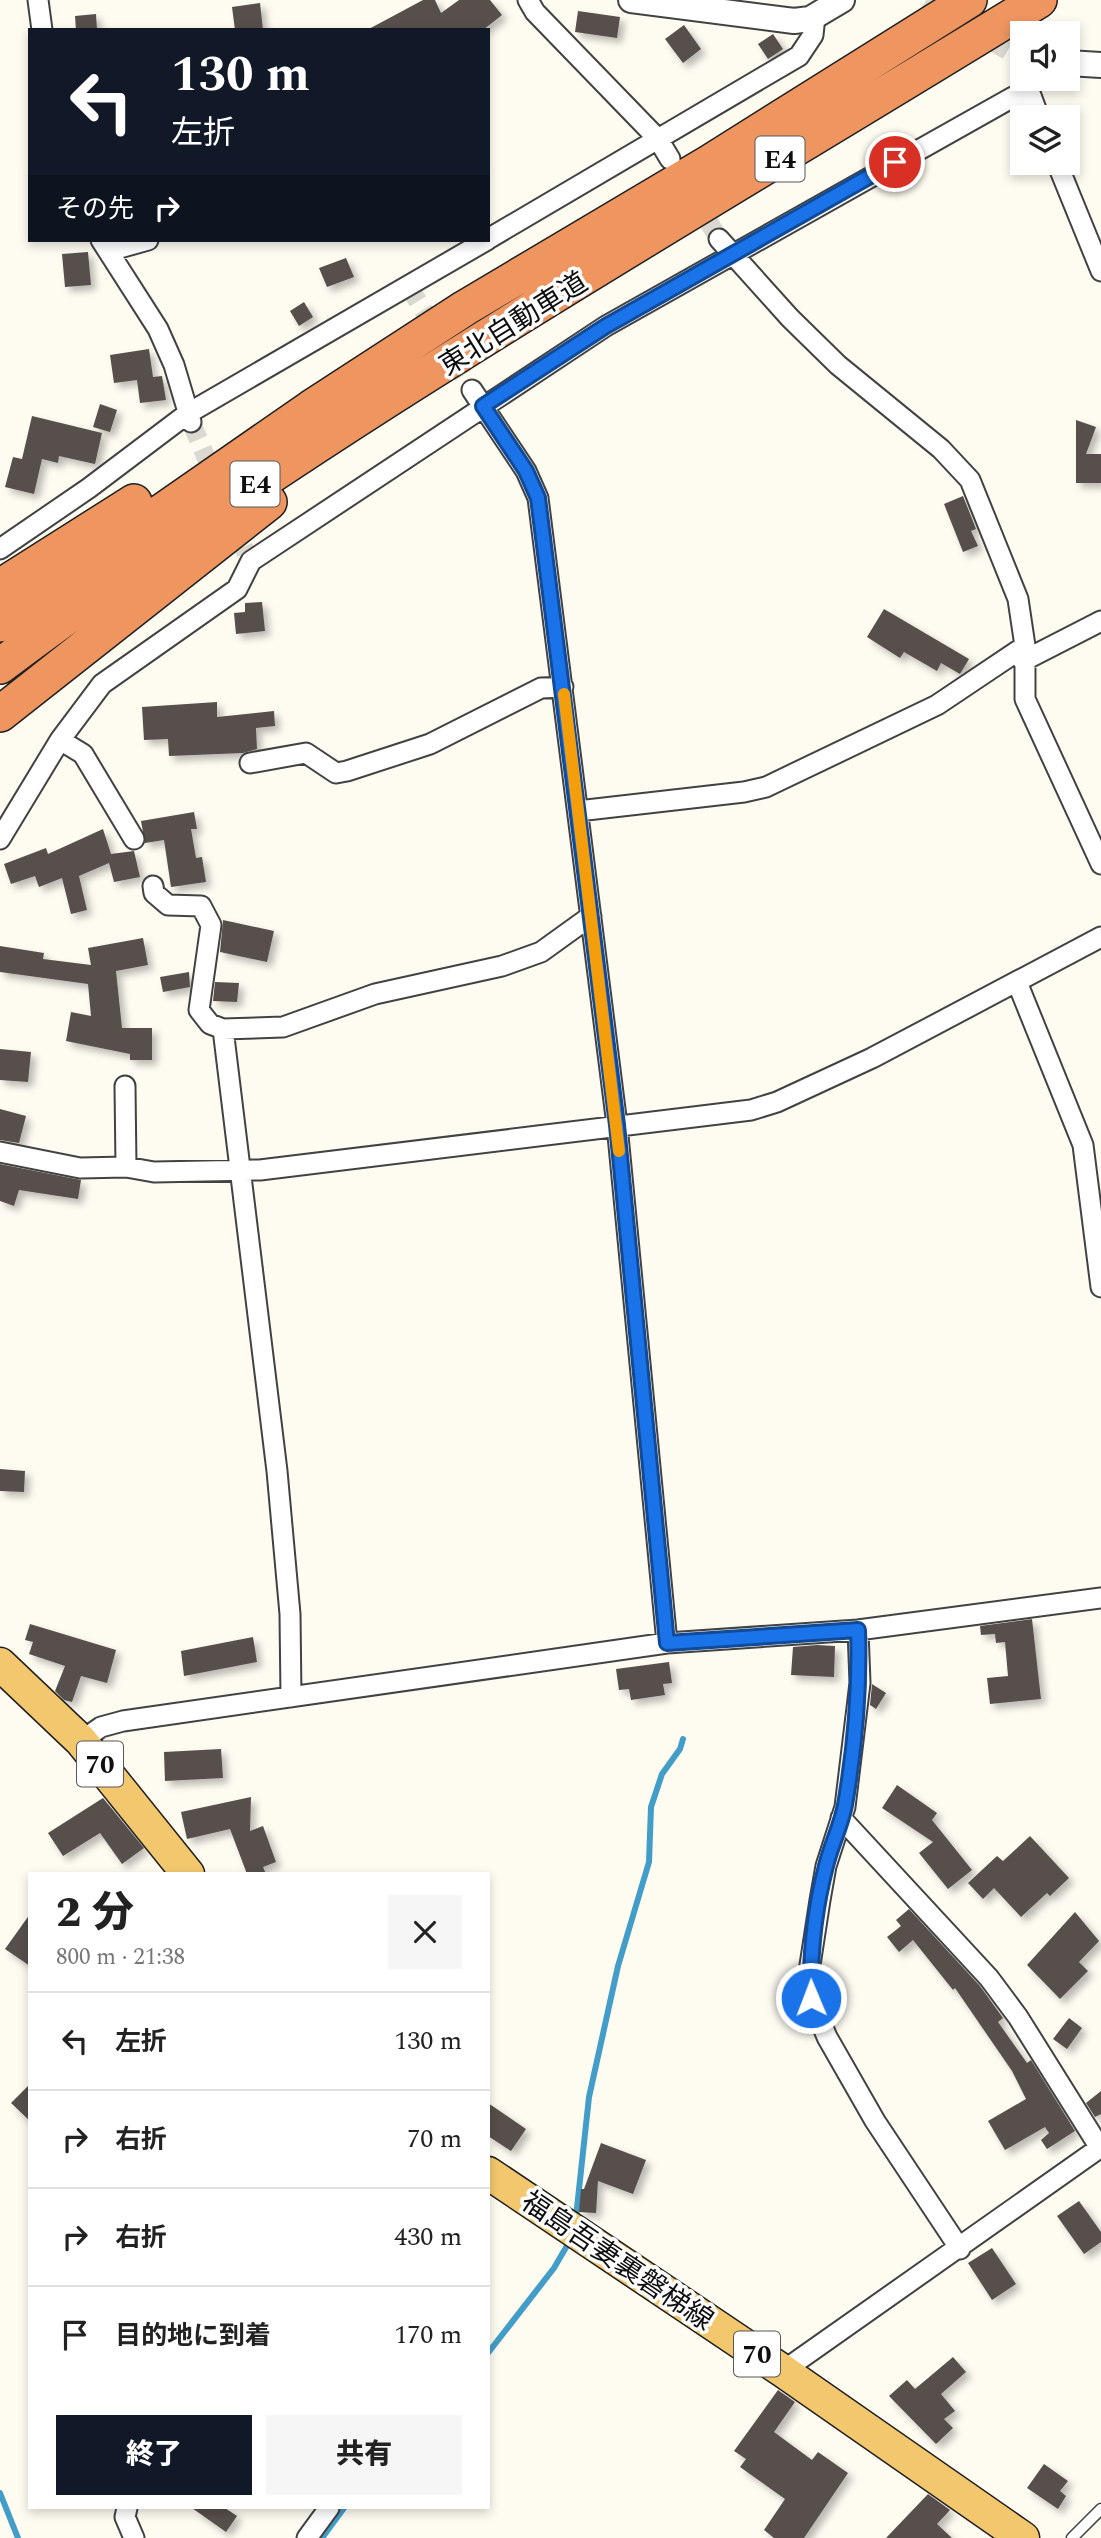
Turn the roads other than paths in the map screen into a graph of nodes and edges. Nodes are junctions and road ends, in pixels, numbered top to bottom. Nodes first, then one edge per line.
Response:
1 (38, 0) edge
2 (528, 0) edge
3 (631, 0) edge
4 (842, 0) edge
5 (969, 0) edge
6 (1039, 0) edge
7 (815, 16) junction
8 (42, 28) edge
9 (1080, 64) edge
10 (1101, 65) edge
11 (1022, 91) edge
12 (658, 139) junction
13 (670, 159) dead end
14 (1062, 175) edge
15 (490, 238) edge
16 (131, 242) edge
17 (483, 242) edge
18 (105, 245) edge
19 (725, 246) junction
20 (1101, 271) edge
21 (466, 308) junction
22 (521, 318) junction
23 (477, 398) junction
24 (189, 418) junction
25 (0, 549) edge
26 (0, 587) edge
27 (1101, 621) edge
28 (0, 624) edge
29 (1024, 654) junction
30 (0, 666) edge
31 (563, 687) junction
32 (0, 714) edge
33 (60, 740) junction
34 (250, 763) dead end
35 (578, 811) junction
36 (0, 839) edge
37 (134, 839) dead end
38 (1101, 864) edge
39 (153, 886) dead end
40 (591, 916) junction
41 (1101, 937) edge
42 (1017, 982) junction
43 (223, 1028) junction
44 (125, 1086) dead end
45 (617, 1125) junction
46 (0, 1152) edge
47 (126, 1167) junction
48 (242, 1171) junction
49 (1101, 1287) edge
50 (1101, 1598) edge
51 (858, 1630) junction
52 (667, 1643) junction
53 (0, 1664) edge
54 (291, 1697) junction
55 (81, 1741) junction
56 (841, 1818) junction
57 (186, 1872) edge
58 (1100, 2148) edge
59 (490, 2174) edge
60 (960, 2249) junction
61 (783, 2371) junction
62 (127, 2509) edge
63 (328, 2509) edge
64 (1101, 2510) edge
65 (134, 2538) edge
66 (307, 2538) edge
67 (1023, 2538) edge
68 (1072, 2538) edge

1 - 8 street
2 - 12 street
3 - 7 street
4 - 7 street
5 - 21 highway, 東北自動車道 / E4
6 - 22 highway, 東北自動車道 / E4
7 - 12 street
9 - 10 street
11 - 19 street
12 - 13 street
12 - 15 street
14 - 20 street
16 - 18 street
17 - 24 street
18 - 24 street
19 - 23 street
19 - 29 street
21 - 26 highway
21 - 28 highway, 東北自動車道 / E4
22 - 30 highway, 東北自動車道 / E4
22 - 32 highway
23 - 31 street
23 - 33 street
24 - 25 street
27 - 29 street
29 - 35 street
29 - 38 street
31 - 34 street
31 - 35 street
33 - 36 street
33 - 37 street
35 - 40 street
39 - 43 street
40 - 43 street
40 - 45 street
41 - 42 street
42 - 45 street
42 - 49 street
43 - 48 street
44 - 47 street
45 - 48 street
45 - 52 street
46 - 47 street
47 - 48 street
48 - 54 street
50 - 51 street
51 - 52 street
51 - 56 street
52 - 54 street
53 - 55 main road, 70
54 - 55 street
55 - 57 main road, 70
56 - 58 street
56 - 60 street
58 - 60 street
59 - 61 main road, 福島吾妻裏磐梯線 / 70
60 - 61 street
61 - 67 main road, 福島吾妻裏磐梯線 / 70
62 - 65 street
63 - 66 street
64 - 68 lane

